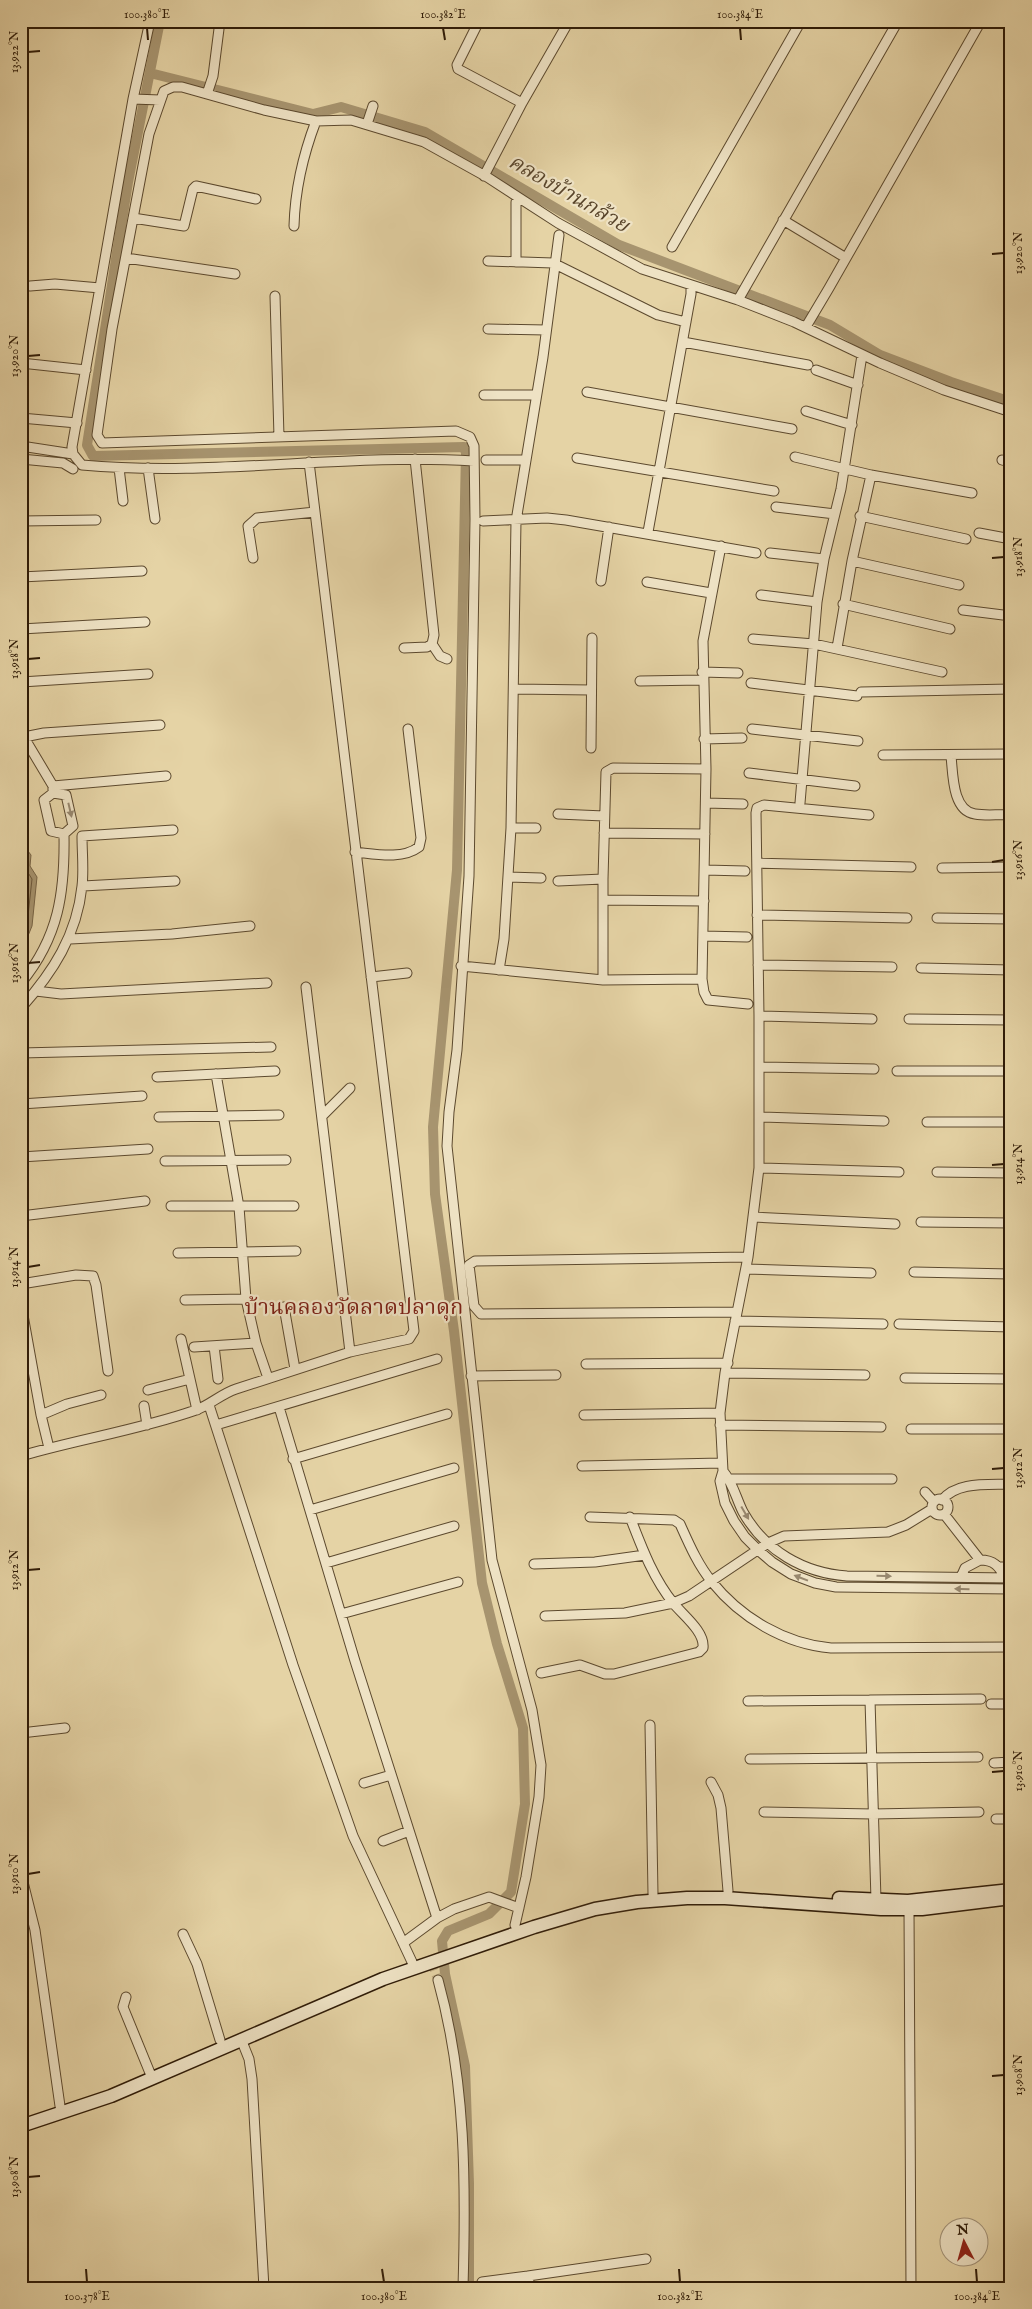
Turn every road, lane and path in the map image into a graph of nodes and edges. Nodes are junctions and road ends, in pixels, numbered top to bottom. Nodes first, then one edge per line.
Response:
1 (150, 21) edge
2 (220, 21) edge
3 (479, 21) edge
4 (569, 21) edge
5 (801, 21) edge
6 (898, 21) edge
7 (981, 21) edge
8 (208, 92) junction
9 (135, 100) junction
10 (160, 100) junction
11 (522, 103) junction
12 (372, 107) dead end
13 (316, 121) junction
14 (368, 123) junction
15 (485, 174) junction
16 (256, 199) dead end
17 (516, 202) dead end
18 (134, 218) junction
19 (783, 220) junction
20 (294, 226) dead end
21 (558, 235) dead end
22 (672, 247) dead end
23 (126, 258) junction
24 (846, 258) junction
25 (488, 261) dead end
26 (516, 262) junction
27 (553, 263) junction
28 (235, 274) dead end
29 (691, 285) junction
30 (30, 286) dead end
31 (100, 288) junction
32 (275, 296) dead end
33 (740, 298) junction
34 (686, 322) junction
35 (805, 325) junction
36 (488, 329) dead end
37 (546, 330) junction
38 (683, 342) junction
39 (862, 355) junction
40 (21, 363) edge
41 (86, 370) junction
42 (858, 385) junction
43 (587, 392) dead end
44 (484, 394) dead end
45 (536, 395) junction
46 (672, 407) junction
47 (806, 411) dead end
48 (1011, 412) edge
49 (21, 418) edge
50 (77, 423) junction
51 (852, 425) junction
52 (792, 429) dead end
53 (279, 437) junction
54 (21, 446) edge
55 (73, 454) junction
56 (795, 457) dead end
57 (577, 458) dead end
58 (21, 459) edge
59 (415, 460) junction
60 (486, 460) dead end
61 (525, 460) junction
62 (473, 461) junction
63 (309, 462) junction
64 (119, 468) junction
65 (148, 468) junction
66 (72, 469) dead end
67 (844, 470) junction
68 (660, 472) junction
69 (870, 475) junction
70 (774, 491) dead end
71 (972, 493) dead end
72 (123, 501) dead end
73 (776, 507) dead end
74 (315, 512) junction
75 (835, 514) junction
76 (860, 516) junction
77 (155, 519) dead end
78 (96, 520) dead end
79 (21, 521) edge
80 (483, 521) dead end
81 (516, 521) junction
82 (609, 527) junction
83 (648, 532) junction
84 (979, 533) dead end
85 (966, 539) dead end
86 (1011, 540) edge
87 (721, 546) junction
88 (756, 553) dead end
89 (770, 553) dead end
90 (253, 558) dead end
91 (824, 559) junction
92 (852, 560) junction
93 (142, 572) dead end
94 (21, 576) edge
95 (601, 580) dead end
96 (647, 582) dead end
97 (959, 585) dead end
98 (711, 593) junction
99 (761, 595) dead end
100 (817, 602) junction
101 (843, 604) junction
102 (964, 610) dead end
103 (1011, 616) edge
104 (144, 622) dead end
105 (21, 629) edge
106 (950, 629) dead end
107 (592, 638) dead end
108 (754, 639) dead end
109 (432, 644) junction
110 (814, 644) junction
111 (404, 648) dead end
112 (837, 648) junction
113 (447, 660) dead end
114 (942, 672) dead end
115 (738, 673) dead end
116 (148, 674) dead end
117 (702, 676) junction
118 (640, 681) dead end
119 (21, 682) edge
120 (751, 683) dead end
121 (514, 689) junction
122 (1011, 689) edge
123 (591, 690) junction
124 (810, 690) junction
125 (160, 725) dead end
126 (408, 729) dead end
127 (752, 729) dead end
128 (805, 734) junction
129 (23, 735) edge
130 (742, 738) dead end
131 (704, 739) junction
132 (858, 741) dead end
133 (591, 748) dead end
134 (1011, 754) edge
135 (883, 755) dead end
136 (951, 756) junction
137 (706, 769) junction
138 (749, 773) dead end
139 (166, 776) dead end
140 (801, 780) junction
141 (855, 786) dead end
142 (53, 789) junction
143 (706, 803) junction
144 (800, 803) dead end
145 (743, 804) dead end
146 (558, 814) dead end
147 (869, 815) dead end
148 (1011, 815) edge
149 (604, 816) junction
150 (510, 828) junction
151 (536, 828) dead end
152 (173, 830) dead end
153 (604, 833) junction
154 (64, 834) junction
155 (705, 834) junction
156 (355, 852) junction
157 (757, 863) junction
158 (911, 867) dead end
159 (1011, 867) edge
160 (942, 868) dead end
161 (705, 870) junction
162 (745, 871) dead end
163 (508, 877) junction
164 (540, 878) dead end
165 (603, 880) junction
166 (175, 881) dead end
167 (558, 881) dead end
168 (82, 886) junction
169 (603, 900) junction
170 (704, 901) junction
171 (757, 915) junction
172 (907, 918) dead end
173 (937, 918) dead end
174 (1011, 919) edge
175 (250, 926) dead end
176 (703, 936) junction
177 (747, 937) dead end
178 (70, 938) junction
179 (461, 966) junction
180 (758, 966) junction
181 (892, 967) dead end
182 (921, 968) dead end
183 (499, 970) junction
184 (1011, 970) edge
185 (407, 973) dead end
186 (371, 977) junction
187 (702, 979) junction
188 (603, 980) junction
189 (21, 982) edge
190 (267, 983) dead end
191 (306, 987) dead end
192 (36, 992) junction
193 (748, 1004) dead end
194 (21, 1008) edge
195 (759, 1016) junction
196 (872, 1019) dead end
197 (909, 1019) dead end
198 (1011, 1020) edge
199 (271, 1047) dead end
200 (21, 1053) edge
201 (759, 1067) junction
202 (874, 1069) dead end
203 (896, 1070) dead end
204 (275, 1071) dead end
205 (1011, 1071) edge
206 (216, 1074) junction
207 (157, 1077) dead end
208 (350, 1088) dead end
209 (142, 1096) dead end
210 (21, 1104) edge
211 (279, 1115) dead end
212 (223, 1116) junction
213 (322, 1116) junction
214 (159, 1117) dead end
215 (759, 1117) junction
216 (884, 1121) dead end
217 (926, 1122) dead end
218 (1011, 1122) edge
219 (148, 1149) dead end
220 (21, 1157) edge
221 (286, 1160) dead end
222 (165, 1161) dead end
223 (230, 1161) junction
224 (759, 1168) junction
225 (899, 1172) dead end
226 (937, 1172) dead end
227 (1011, 1173) edge
228 (145, 1201) dead end
229 (172, 1206) dead end
230 (294, 1206) dead end
231 (239, 1207) junction
232 (21, 1216) edge
233 (753, 1217) junction
234 (921, 1222) dead end
235 (1011, 1223) edge
236 (894, 1224) dead end
237 (296, 1251) dead end
238 (178, 1253) dead end
239 (244, 1253) junction
240 (748, 1257) junction
241 (746, 1269) junction
242 (914, 1272) dead end
243 (871, 1273) dead end
244 (1011, 1274) edge
245 (21, 1284) edge
246 (246, 1299) junction
247 (185, 1300) dead end
248 (21, 1304) edge
249 (284, 1307) dead end
250 (736, 1317) junction
251 (883, 1324) dead end
252 (899, 1324) dead end
253 (1011, 1327) edge
254 (182, 1339) dead end
255 (256, 1343) junction
256 (214, 1346) junction
257 (194, 1347) dead end
258 (350, 1352) junction
259 (436, 1359) dead end
260 (728, 1363) junction
261 (586, 1364) dead end
262 (108, 1370) dead end
263 (295, 1370) junction
264 (725, 1373) junction
265 (556, 1375) dead end
266 (865, 1375) dead end
267 (471, 1376) junction
268 (268, 1378) junction
269 (905, 1378) dead end
270 (190, 1379) junction
271 (218, 1379) dead end
272 (1011, 1379) edge
273 (148, 1390) dead end
274 (101, 1395) dead end
275 (209, 1405) junction
276 (144, 1406) dead end
277 (279, 1406) junction
278 (197, 1410) junction
279 (720, 1413) junction
280 (447, 1414) dead end
281 (584, 1414) dead end
282 (41, 1415) junction
283 (147, 1425) junction
284 (216, 1425) junction
285 (720, 1426) junction
286 (881, 1427) dead end
287 (911, 1429) dead end
288 (1011, 1429) edge
289 (49, 1448) junction
290 (21, 1456) edge
291 (293, 1459) junction
292 (582, 1466) dead end
293 (722, 1467) junction
294 (454, 1468) dead end
295 (892, 1479) dead end
296 (725, 1480) junction
297 (1011, 1484) edge
298 (925, 1492) dead end
299 (936, 1504) junction
300 (310, 1510) junction
301 (944, 1514) junction
302 (590, 1517) dead end
303 (630, 1517) junction
304 (454, 1526) dead end
305 (768, 1543) junction
306 (758, 1550) junction
307 (645, 1555) junction
308 (980, 1560) junction
309 (326, 1562) junction
310 (534, 1564) dead end
311 (1000, 1567) junction
312 (1011, 1567) edge
313 (927, 1577) junction
314 (961, 1577) junction
315 (1008, 1578) edge
316 (458, 1582) dead end
317 (711, 1582) junction
318 (927, 1588) junction
319 (1011, 1589) edge
320 (673, 1603) junction
321 (342, 1614) junction
322 (545, 1616) dead end
323 (1011, 1647) edge
324 (541, 1674) dead end
325 (981, 1699) dead end
326 (870, 1700) junction
327 (748, 1701) dead end
328 (992, 1704) dead end
329 (1011, 1704) edge
330 (650, 1725) dead end
331 (65, 1728) dead end
332 (21, 1733) edge
333 (978, 1757) dead end
334 (750, 1758) dead end
335 (871, 1758) junction
336 (1011, 1762) edge
337 (994, 1763) dead end
338 (391, 1775) junction
339 (711, 1782) dead end
340 (364, 1783) dead end
341 (764, 1812) dead end
342 (979, 1812) dead end
343 (873, 1814) junction
344 (1011, 1818) edge
345 (996, 1819) dead end
346 (409, 1831) junction
347 (383, 1840) dead end
348 (21, 1874) edge
349 (1011, 1890) edge
350 (728, 1891) junction
351 (653, 1894) junction
352 (1011, 1898) edge
353 (876, 1900) junction
354 (519, 1908) junction
355 (909, 1909) junction
356 (437, 1918) junction
357 (516, 1928) junction
358 (183, 1934) dead end
359 (403, 1942) junction
360 (413, 1965) junction
361 (438, 1980) tunnel mouth
362 (126, 1997) dead end
363 (241, 2039) junction
364 (220, 2040) junction
365 (150, 2073) junction
366 (60, 2106) junction
367 (21, 2118) edge
368 (21, 2126) edge
369 (646, 2259) dead end
370 (528, 2276) junction
371 (482, 2282) dead end
372 (264, 2288) edge
373 (463, 2288) edge
374 (530, 2288) edge
375 (911, 2288) edge

1 - 9 street
2 - 8 street
3 - 11 street
4 - 11 street
5 - 22 street
6 - 19 street
7 - 24 street
8 - 10 street
8 - 13 street
9 - 10 street
9 - 31 street
10 - 18 street
11 - 15 street
12 - 14 street
13 - 14 street
13 - 20 street
14 - 15 street
15 - 29 street
16 - 18 street
17 - 26 street
18 - 23 street
19 - 24 street
19 - 33 street
21 - 27 street
23 - 28 street
23 - 53 street
24 - 35 street
25 - 26 street
26 - 27 street
27 - 34 street
27 - 37 street
29 - 33 street
29 - 34 street
30 - 31 street
31 - 41 street
32 - 53 street
33 - 35 street
34 - 38 street
35 - 39 street
36 - 37 street
37 - 45 street
38 - 42 street
38 - 46 street
39 - 42 street
39 - 48 street
40 - 41 street
41 - 50 street
42 - 51 street
43 - 46 street
44 - 45 street
45 - 61 street
46 - 52 street
46 - 68 street
47 - 51 street
49 - 50 street
50 - 55 street
51 - 67 street
53 - 62 street
54 - 55 street
55 - 64 street
56 - 67 street
57 - 68 street
58 - 66 street
59 - 62 street
59 - 63 street
59 - 109 street
60 - 61 street
61 - 81 street
62 - 179 street
63 - 65 street
63 - 74 street
64 - 65 street
64 - 72 street
65 - 77 street
67 - 69 street
67 - 75 street
68 - 70 street
68 - 83 street
69 - 71 street
69 - 76 street
73 - 75 street
74 - 90 street
74 - 156 street
75 - 91 street
76 - 85 street
76 - 92 street
78 - 79 street
80 - 81 street
81 - 82 street
81 - 121 street
82 - 83 street
82 - 95 street
83 - 87 street
84 - 86 street
87 - 88 street
87 - 98 street
89 - 91 street
91 - 100 street
92 - 97 street
92 - 101 street
93 - 94 street
96 - 98 street
98 - 117 street
99 - 100 street
100 - 110 street
101 - 106 street
101 - 112 street
102 - 103 street
104 - 105 street
107 - 123 street
108 - 110 street
109 - 111 street
109 - 113 street
110 - 112 street
110 - 124 street
112 - 114 street
115 - 117 street
116 - 119 street
117 - 118 street
117 - 131 street
120 - 124 street
121 - 123 street
121 - 150 street
122 - 124 street
123 - 133 street
124 - 128 street
125 - 129 street
126 - 156 street
127 - 128 street
128 - 132 street
128 - 140 street
129 - 142 street
130 - 131 street
131 - 137 street
134 - 136 street
135 - 136 street
136 - 148 street
137 - 143 street
137 - 149 street
138 - 140 street
139 - 142 street
140 - 141 street
140 - 144 street
142 -> 154 street
142 - 154 street
143 - 145 street
143 - 155 street
146 - 149 street
147 - 157 street
149 - 153 street
150 - 151 street
150 - 163 street
152 - 168 street
153 - 155 street
153 - 165 street
154 - 189 street
155 - 161 street
156 - 186 street
157 - 158 street
157 - 171 street
159 - 160 street
161 - 162 street
161 - 170 street
163 - 164 street
163 - 183 street
165 - 167 street
165 - 169 street
166 - 168 street
168 - 178 street
169 - 170 street
169 - 188 street
170 - 176 street
171 - 172 street
171 - 180 street
173 - 174 street
175 - 178 street
176 - 177 street
176 - 187 street
178 - 192 street
179 - 183 street
179 - 267 street
180 - 181 street
180 - 195 street
182 - 184 street
183 - 188 street
185 - 186 street
186 - 258 street
187 - 188 street
187 - 193 street
190 - 192 street
191 - 213 street
192 - 194 street
195 - 196 street
195 - 201 street
197 - 198 street
199 - 200 street
201 - 202 street
201 - 215 street
203 - 205 street
204 - 206 street
206 - 207 street
206 - 212 street
208 - 213 street
209 - 210 street
211 - 212 street
212 - 214 street
212 - 223 street
213 - 258 street
215 - 216 street
215 - 224 street
217 - 218 street
219 - 220 street
221 - 223 street
222 - 223 street
223 - 231 street
224 - 225 street
224 - 233 street
226 - 227 street
228 - 232 street
229 - 231 street
230 - 231 street
231 - 239 street
233 - 236 street
233 - 240 street
234 - 235 street
237 - 239 street
238 - 239 street
239 - 246 street
240 - 241 street
240 - 250 street
241 - 243 street
241 - 250 street
242 - 244 street
245 - 262 street
246 - 247 street
246 - 255 street
248 - 282 street
249 - 263 street
250 - 251 street
250 - 260 street
252 - 253 street
254 - 270 street
255 - 256 street
255 - 268 street
256 - 257 street
256 - 271 street
258 - 263 street
259 - 277 street
260 - 261 street
260 - 264 street
263 - 268 street
264 - 266 street
264 - 279 street
265 - 267 street
267 - 354 street
268 - 275 street
269 - 272 street
270 - 273 street
270 - 278 street
274 - 282 street
275 - 278 street
275 - 284 street
276 - 283 street
277 - 284 street
277 - 291 street
278 - 283 street
279 - 281 street
279 - 285 street
280 - 291 street
282 - 289 street
283 - 289 street
284 - 359 street
285 - 286 street
285 - 293 street
287 - 288 street
289 - 290 street
291 - 300 street
292 - 293 street
293 - 296 street
294 - 300 street
295 - 296 street
296 -> 305 street
296 - 306 street
297 - 299 street
298 - 299 street
299 - 301 street
299 - 301 street
299 - 305 street
300 - 309 street
301 - 308 street
302 - 303 street
303 - 307 street
303 - 317 street
304 - 309 street
305 - 306 street
305 -> 313 street
306 - 317 street
318 -> 306 street
307 - 310 street
307 - 320 street
308 - 311 street
308 - 314 street
309 - 321 street
311 - 312 street
311 - 315 street
313 - 314 street
313 - 318 street
314 - 315 street
316 - 321 street
317 - 320 street
317 - 323 street
319 -> 318 street
320 - 322 street
320 - 324 street
321 - 338 street
325 - 326 street
326 - 327 street
326 - 335 street
328 - 329 street
330 - 351 street
331 - 332 street
333 - 335 street
334 - 335 street
335 - 343 street
336 - 337 street
338 - 340 street
338 - 346 street
339 - 350 street
341 - 343 street
342 - 343 street
343 - 353 street
344 - 345 street
346 - 347 street
346 - 356 street
348 - 366 street
349 - 353 street
350 - 351 street
350 - 353 street
351 - 357 street
352 - 355 street
354 - 356 street
354 - 357 street
355 - 357 street
355 - 375 street
356 - 359 street
357 - 360 street
358 - 364 street
359 - 360 street
360 - 363 street
360 - 364 street
361 - 373 street
362 - 365 street
363 - 368 street
363 - 372 street
364 - 365 street
365 - 366 street
366 - 367 street
369 - 370 street
370 - 371 street
370 - 374 street

